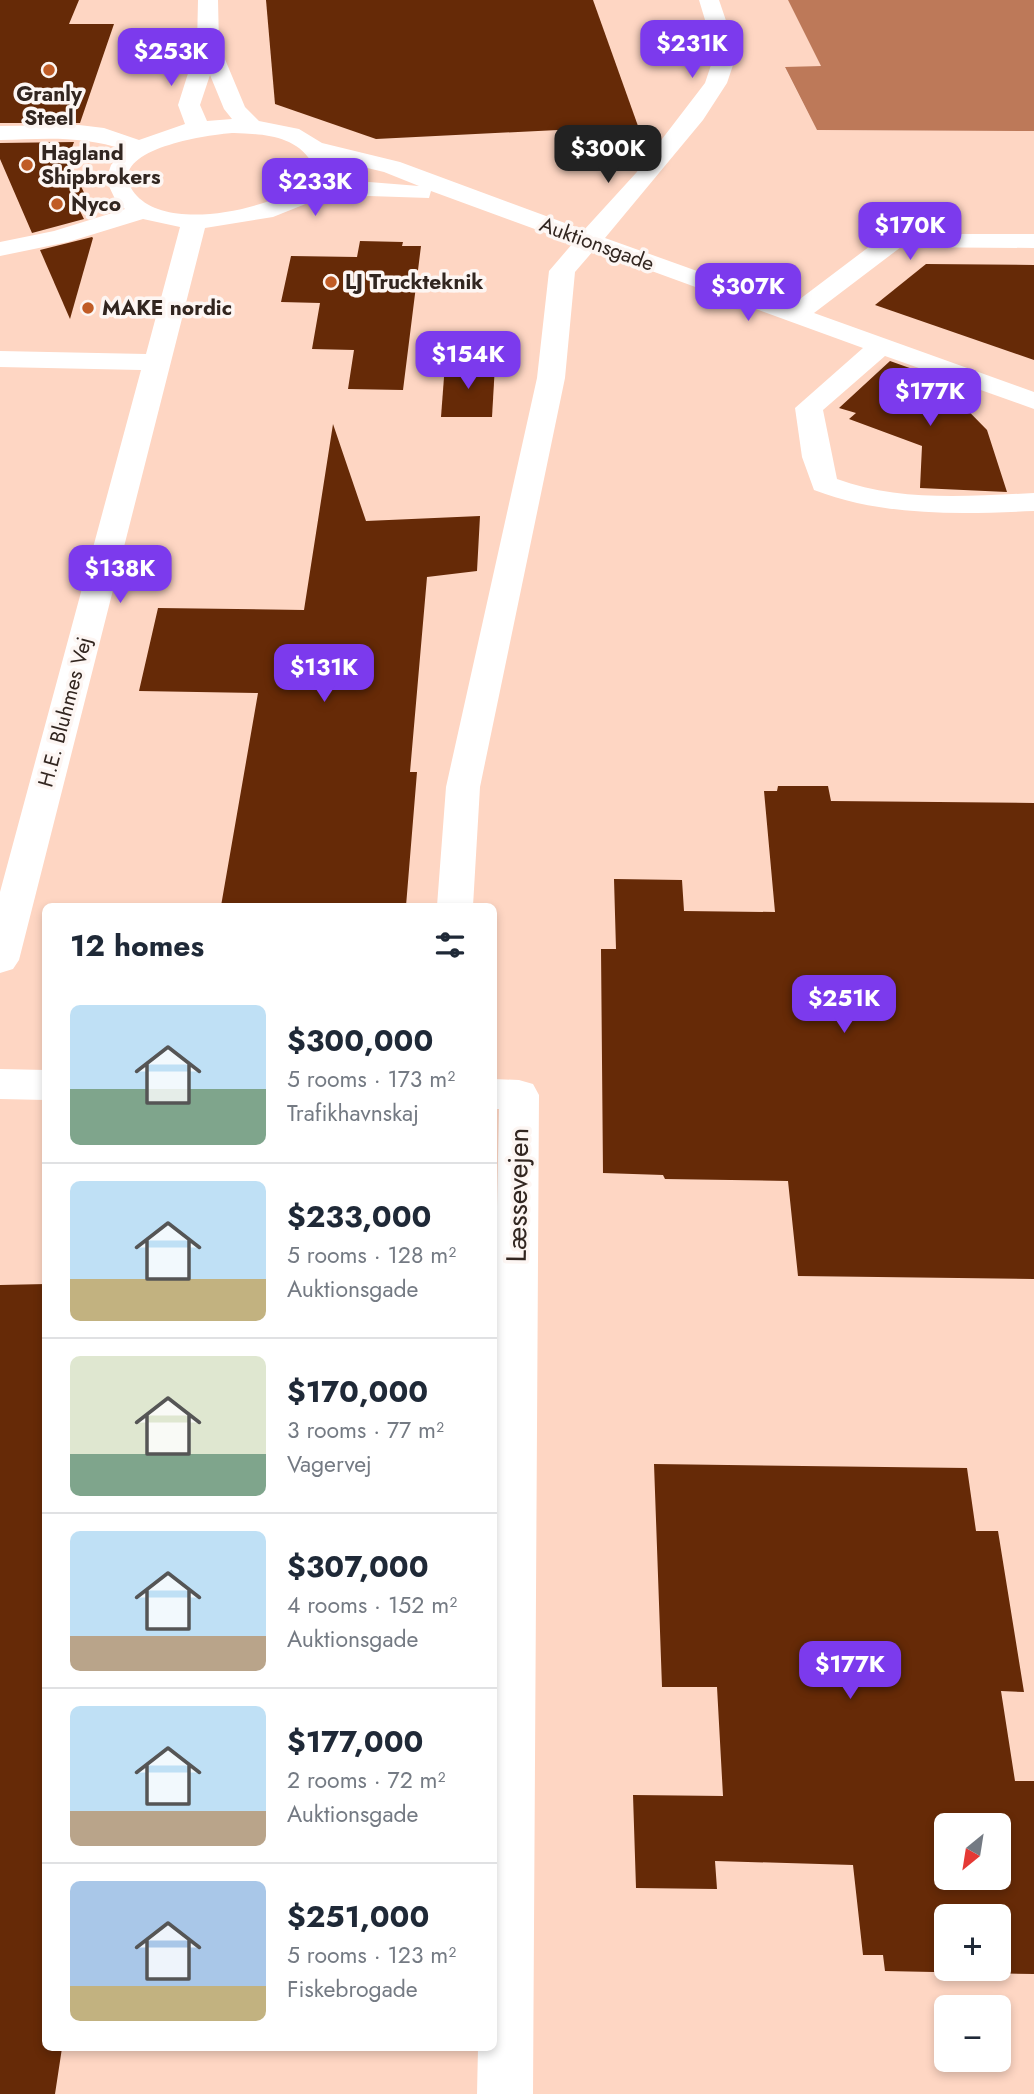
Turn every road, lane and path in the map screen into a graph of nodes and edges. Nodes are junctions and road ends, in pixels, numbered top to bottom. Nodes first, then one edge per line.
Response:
1 (208, 0) edge
2 (709, 0) edge
3 (208, 45) junction
4 (251, 127) junction
5 (198, 128) junction
6 (0, 133) edge
7 (140, 148) junction
8 (316, 149) junction
9 (311, 194) junction
10 (477, 200) junction
11 (146, 210) junction
12 (192, 228) junction
13 (588, 241) junction
14 (1034, 241) edge
15 (0, 249) edge
16 (796, 315) junction
17 (881, 346) junction
18 (0, 359) edge
19 (157, 362) junction
20 (1034, 401) edge
21 (1034, 502) edge
22 (455, 903) edge
23 (0, 960) edge
24 (0, 1084) edge
25 (42, 1085) edge
26 (506, 1094) edge
27 (505, 2094) edge

1 - 3 street
2 - 13 street
3 - 4 street
3 - 5 street
4 - 5 street, Auktionsgade
4 - 8 street, Auktionsgade
5 - 7 street, Auktionsgade
6 - 7 street
7 - 11 street
8 - 9 street
8 - 10 street, Auktionsgade
9 - 10 street, Auktionsgade
9 - 12 street
10 - 13 street, Auktionsgade
11 - 12 street
11 - 15 street
12 - 19 street, H.E. Bluhmes Vej
13 - 16 street, Auktionsgade
13 - 22 street
14 - 16 street
16 - 17 street, Auktionsgade
17 - 20 street, Auktionsgade
17 - 21 street
18 - 19 street
19 - 23 street, H.E. Bluhmes Vej
24 - 25 street
26 - 27 street, Læssevejen

